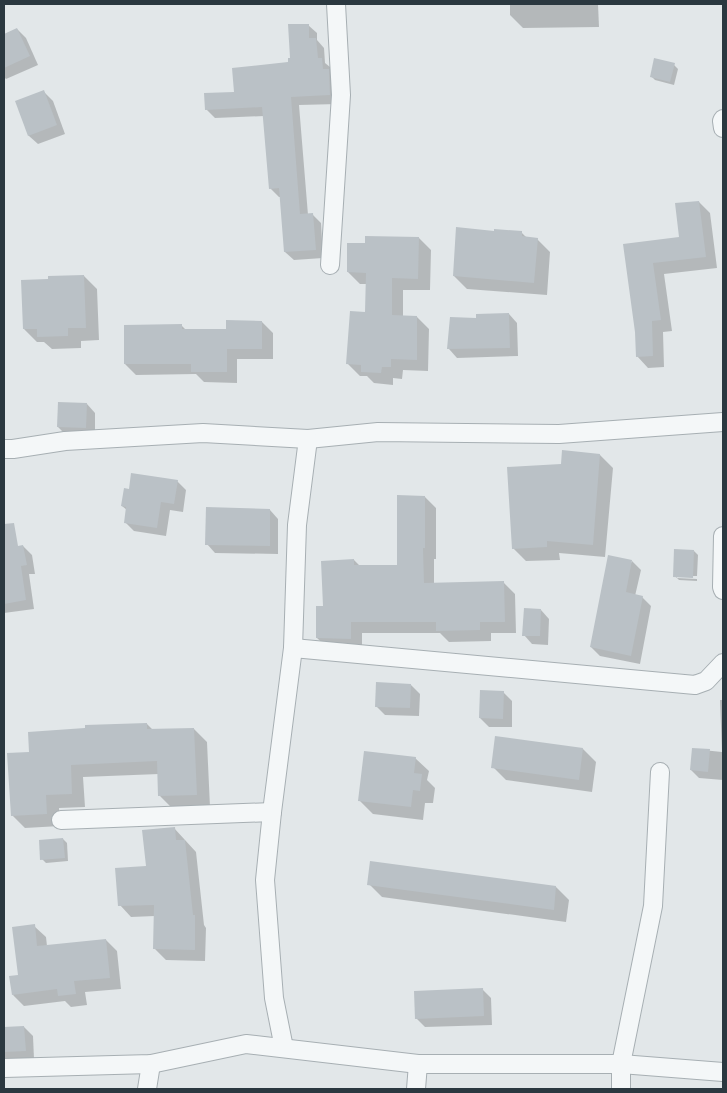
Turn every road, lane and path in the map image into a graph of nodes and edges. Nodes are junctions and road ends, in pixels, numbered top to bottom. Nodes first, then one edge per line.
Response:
1 (336, 4) edge
2 (723, 118) edge
3 (723, 128) edge
4 (330, 265) dead end
5 (723, 422) edge
6 (308, 439) junction
7 (4, 449) edge
8 (723, 536) edge
9 (723, 590) edge
10 (293, 648) junction
11 (723, 663) edge
12 (660, 772) dead end
13 (272, 812) junction
14 (61, 820) dead end
15 (284, 1048) junction
16 (151, 1064) junction
17 (418, 1064) junction
18 (621, 1064) junction
19 (4, 1068) edge
20 (723, 1072) edge
21 (147, 1089) edge
22 (416, 1089) edge
23 (621, 1089) edge

1 - 4 street
2 - 3 street
5 - 6 street
6 - 7 street
6 - 10 street
8 - 9 street
10 - 11 street
10 - 13 street
12 - 18 street
13 - 14 street
13 - 15 street
15 - 16 street
15 - 17 street
16 - 19 street
16 - 21 street
17 - 18 street
17 - 22 street
18 - 20 street
18 - 23 street

